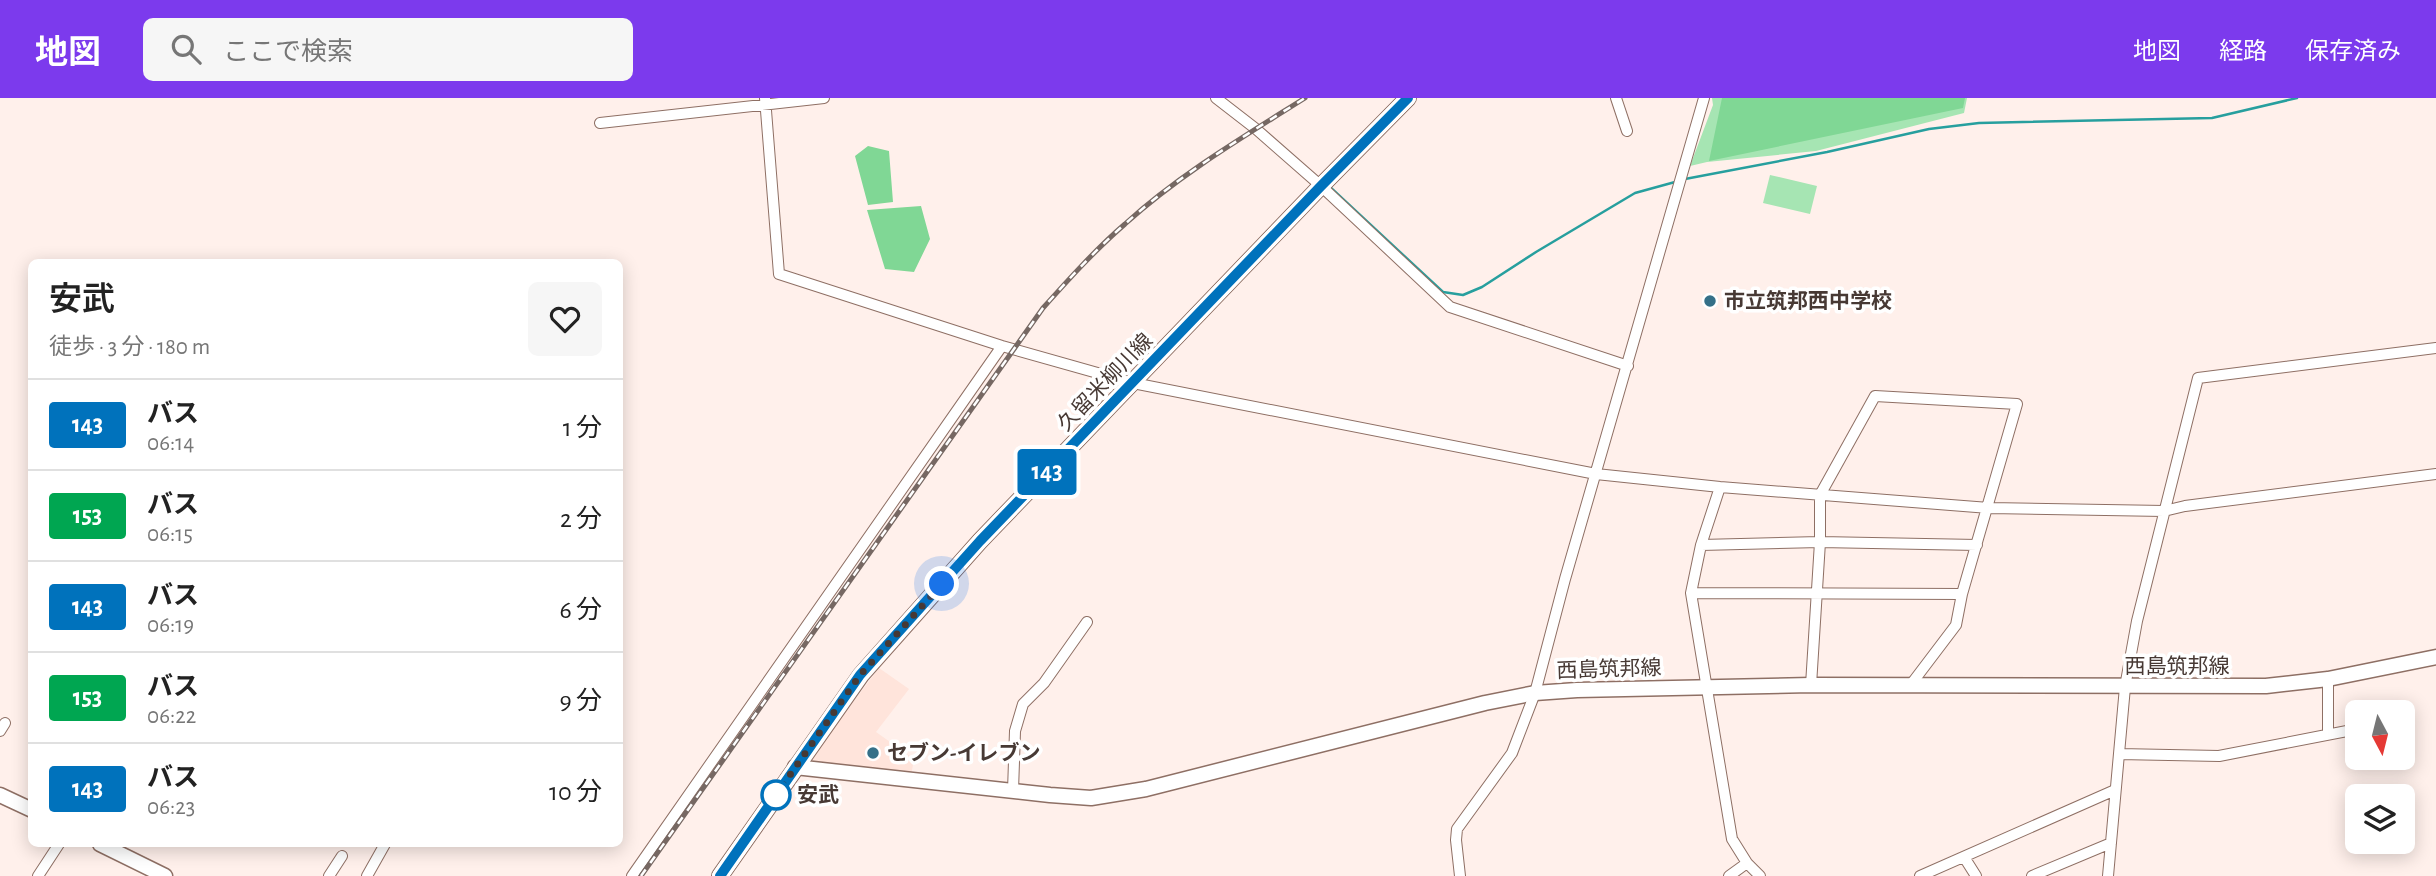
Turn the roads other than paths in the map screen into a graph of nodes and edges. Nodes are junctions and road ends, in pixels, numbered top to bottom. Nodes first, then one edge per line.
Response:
1 (824, 98) edge
2 (1216, 98) edge
3 (1408, 98) edge
4 (1616, 98) edge
5 (1704, 98) edge
6 (765, 101) edge
7 (600, 123) dead end
8 (1627, 131) dead end
9 (1321, 186) junction
10 (1002, 346) junction
11 (2436, 348) edge
12 (1628, 366) junction
13 (1133, 383) junction
14 (1596, 474) junction
15 (2436, 474) edge
16 (1720, 487) junction
17 (1820, 495) junction
18 (1989, 508) junction
19 (2164, 511) junction
20 (1820, 542) junction
21 (1701, 545) junction
22 (1977, 545) junction
23 (1691, 593) junction
24 (1817, 593) junction
25 (1962, 594) junction
26 (1087, 622) dead end
27 (2436, 657) edge
28 (2328, 679) junction
29 (1811, 685) junction
30 (1909, 687) junction
31 (2125, 687) junction
32 (1706, 688) junction
33 (1535, 693) junction
34 (2345, 732) edge
35 (2328, 733) junction
36 (2119, 754) junction
37 (795, 766) junction
38 (2115, 790) junction
39 (1013, 791) junction
40 (0, 795) edge
41 (28, 808) edge
42 (2111, 843) junction
43 (57, 847) edge
44 (106, 847) edge
45 (383, 847) edge
46 (342, 856) dead end
47 (1964, 857) junction
48 (1747, 863) junction
49 (38, 876) edge
50 (165, 876) edge
51 (329, 876) edge
52 (368, 876) edge
53 (632, 876) edge
54 (720, 876) edge
55 (1460, 876) edge
56 (1729, 876) edge
57 (1760, 876) edge
58 (1920, 876) edge
59 (1976, 876) edge
60 (2032, 876) edge
61 (2108, 876) edge

1 - 6 street
2 - 9 street
3 - 9 main road, 久留米柳川線
4 - 8 street
5 - 12 street
6 - 7 street
6 - 10 street
9 - 12 street
9 - 13 main road, 久留米柳川線
10 - 13 street
10 - 53 street
11 - 19 street
12 - 14 street
13 - 14 street
13 - 37 main road, 久留米柳川線
14 - 16 street
14 - 33 street
15 - 19 street
16 - 17 street
16 - 21 street
17 - 18 street
17 - 18 street
17 - 20 street
18 - 19 street
18 - 22 street
19 - 31 street
20 - 21 street
20 - 22 street
20 - 24 street
21 - 23 street
22 - 25 street
23 - 24 street
23 - 32 street
24 - 25 street
24 - 29 street
25 - 30 street
26 - 39 street
27 - 28 main road, 西島筑邦線
28 - 31 main road, 西島筑邦線
28 - 35 street
29 - 30 main road, 西島筑邦線
29 - 32 main road, 西島筑邦線
30 - 31 main road, 西島筑邦線
31 - 36 street
32 - 33 main road, 西島筑邦線
32 - 48 street
33 - 39 main road, 西島筑邦線
33 - 55 street
34 - 35 street
35 - 36 street
36 - 38 street
37 - 39 main road, 西島筑邦線
37 - 54 main road, 久留米柳川線
38 - 42 street
38 - 47 street
40 - 41 main road
42 - 60 street
42 - 61 street
43 - 49 street
44 - 50 main road
45 - 52 street
46 - 51 street
47 - 58 street
47 - 59 street
48 - 56 street
48 - 57 street

